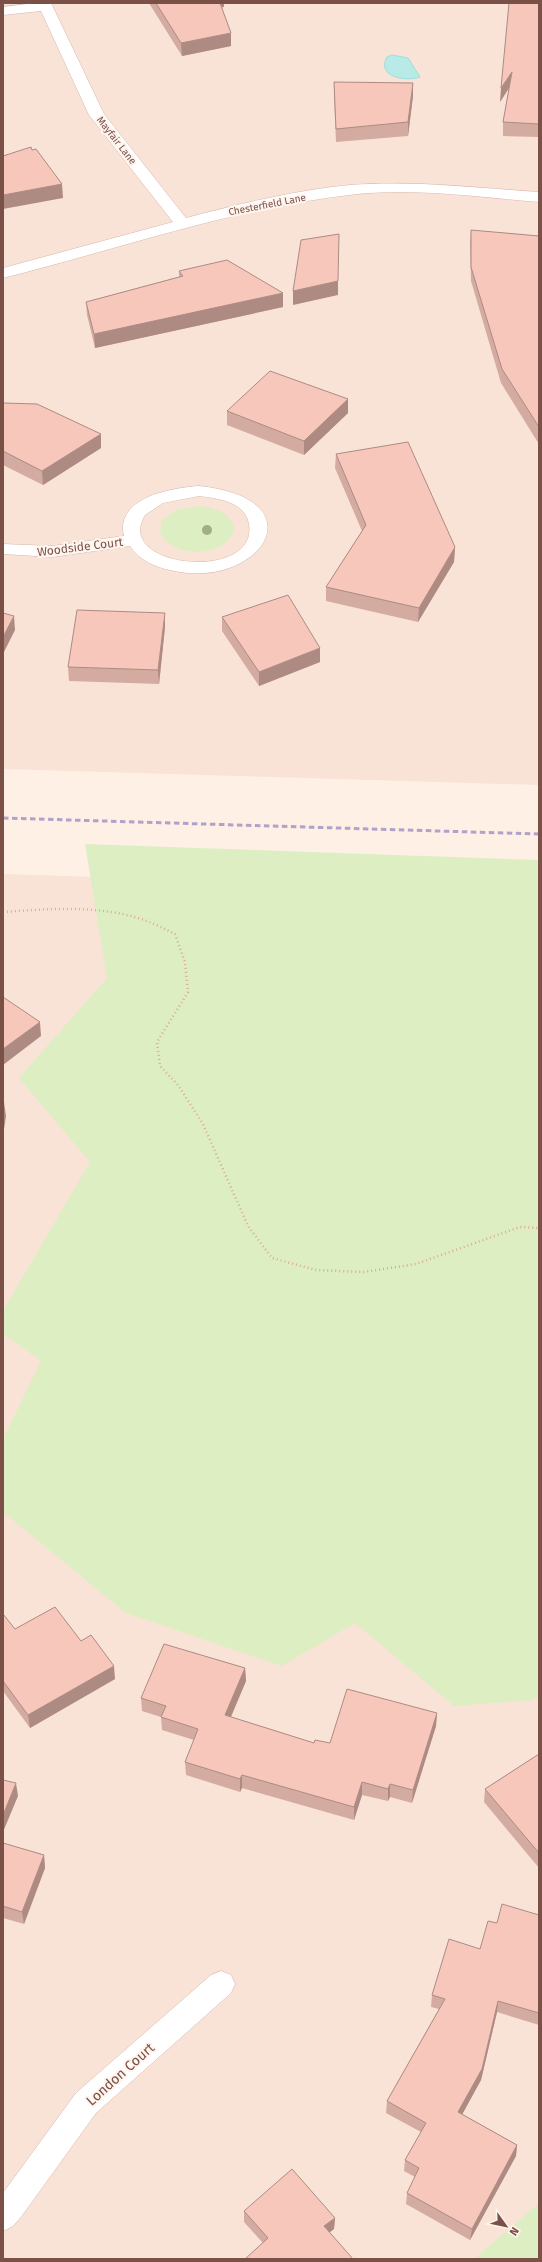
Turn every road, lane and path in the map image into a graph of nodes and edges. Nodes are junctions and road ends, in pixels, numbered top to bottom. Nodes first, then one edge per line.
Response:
1 (45, 5) edge
2 (3, 11) edge
3 (539, 197) edge
4 (183, 224) junction
5 (3, 273) edge
6 (134, 540) junction
7 (3, 549) edge
8 (3, 912) edge
9 (539, 1228) edge
10 (222, 1984) dead end
11 (3, 2216) edge

1 - 2 street
1 - 4 street, Mayfair Lane
3 - 4 street, Chesterfield Lane
4 - 5 street, Chesterfield Lane
6 - 6 street
6 - 7 street, Woodside Court
8 - 9 path
10 - 11 street, London Court

